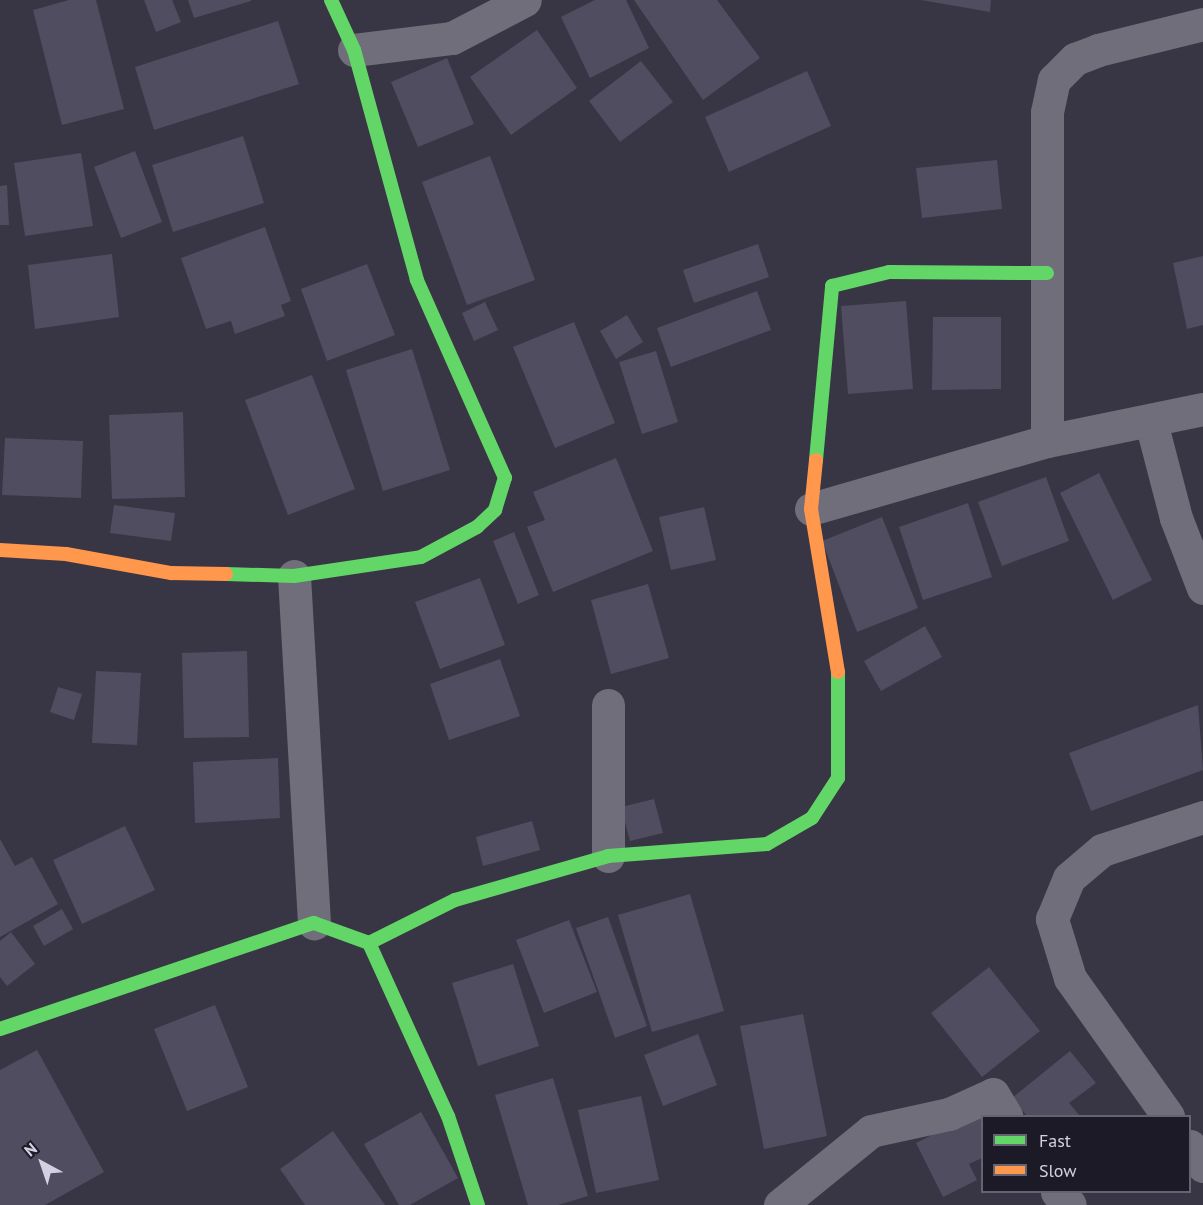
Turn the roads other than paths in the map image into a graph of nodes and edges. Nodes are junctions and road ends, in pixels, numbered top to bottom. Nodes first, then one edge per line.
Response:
1 (331, 0) edge
2 (525, 0) edge
3 (1203, 24) edge
4 (354, 50) junction
5 (1047, 273) junction
6 (1203, 409) edge
7 (1151, 422) junction
8 (1047, 441) junction
9 (811, 509) junction
10 (0, 550) edge
11 (294, 576) junction
12 (1203, 588) edge
13 (608, 705) dead end
14 (1203, 817) edge
15 (608, 856) junction
16 (314, 923) junction
17 (369, 943) junction
18 (0, 1029) edge
19 (1005, 1115) edge
20 (1167, 1115) edge
21 (1191, 1148) edge
22 (1203, 1166) edge
23 (1059, 1193) edge
24 (478, 1205) edge
25 (780, 1205) edge
26 (1070, 1205) edge

1 - 4 street
2 - 4 street
3 - 5 street
4 - 11 street
5 - 8 street
5 - 9 street
6 - 7 street
7 - 8 street
7 - 12 street
8 - 9 street
9 - 15 street
10 - 11 street
11 - 16 street
13 - 15 street
14 - 20 street
15 - 17 street
16 - 17 street
16 - 18 street
17 - 24 street
19 - 25 street
21 - 22 street
23 - 26 street

